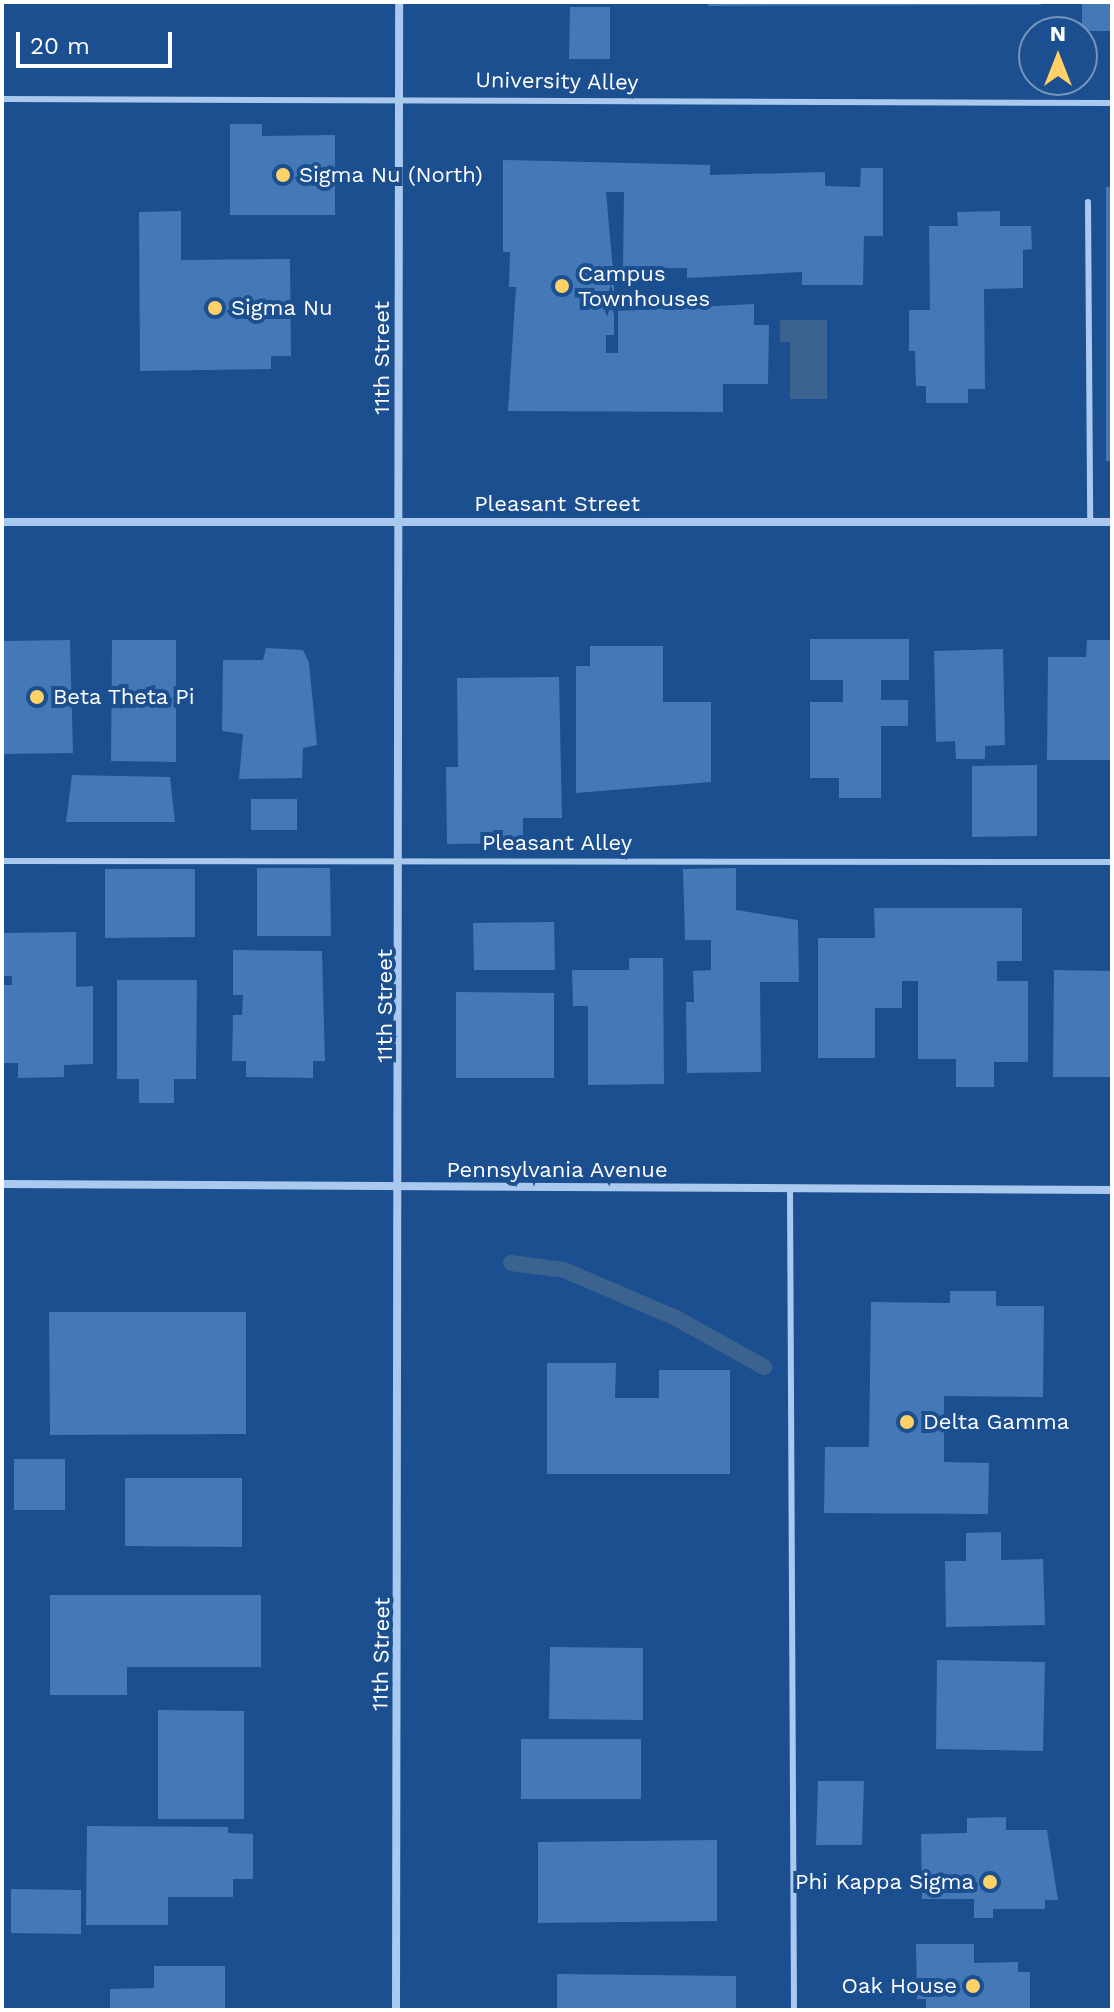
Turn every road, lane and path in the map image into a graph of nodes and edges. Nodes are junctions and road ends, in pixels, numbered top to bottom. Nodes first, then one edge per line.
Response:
1 (399, 2) edge
2 (400, 97) junction
3 (2, 99) edge
4 (1112, 103) edge
5 (1088, 202) dead end
6 (2, 522) edge
7 (400, 522) junction
8 (1090, 522) junction
9 (1112, 522) edge
10 (2, 861) edge
11 (403, 861) junction
12 (1112, 862) edge
13 (2, 1184) edge
14 (402, 1188) junction
15 (790, 1189) junction
16 (1112, 1190) edge
17 (396, 2010) edge
18 (794, 2010) edge

1 - 2 street, 11th Street
2 - 3 lane, University Alley
2 - 4 lane, University Alley
2 - 7 street, 11th Street
5 - 8 lane
6 - 7 street, Pleasant Street
7 - 8 street, Pleasant Street
7 - 11 street, 11th Street
8 - 9 street, Pleasant Street
10 - 11 lane, Pleasant Alley
11 - 12 lane, Pleasant Alley
11 - 14 street, 11th Street
13 - 14 street, Pennsylvania Avenue
14 - 15 street, Pennsylvania Avenue
14 - 17 street, 11th Street
15 - 16 street, Pennsylvania Avenue
15 - 18 lane

